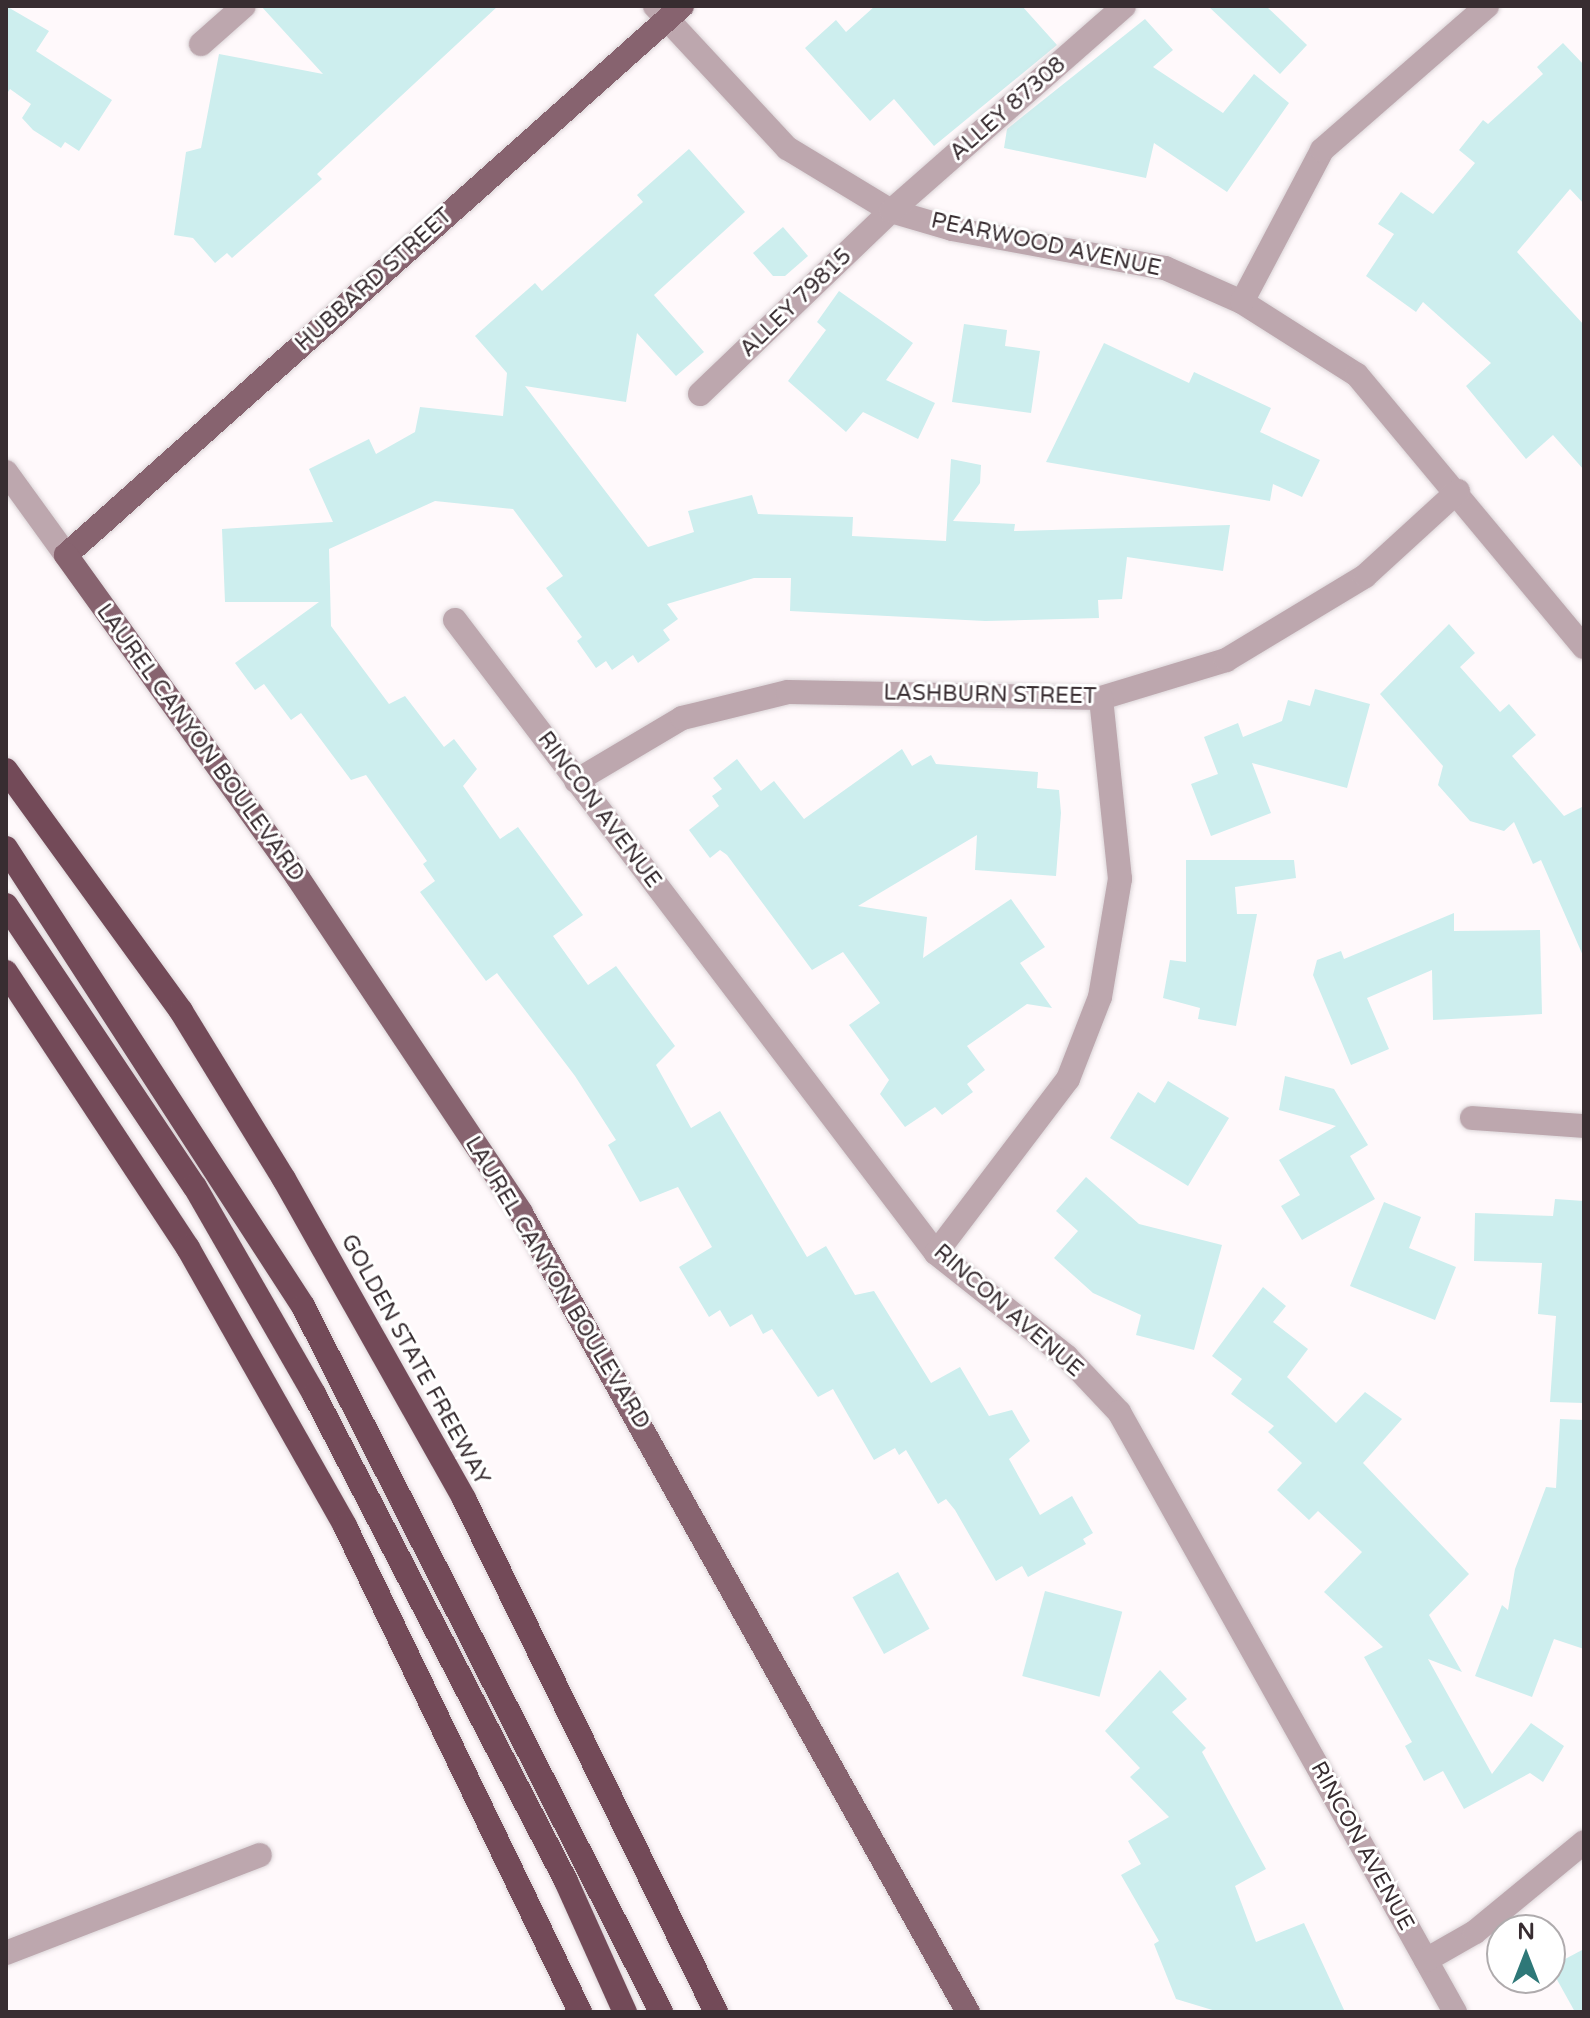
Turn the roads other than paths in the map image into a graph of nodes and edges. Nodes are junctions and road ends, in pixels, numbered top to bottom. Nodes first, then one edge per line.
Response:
1 (244, 6) edge
2 (1124, 6) edge
3 (1487, 6) edge
4 (668, 11) edge
5 (201, 44) dead end
6 (891, 211) junction
7 (1242, 302) junction
8 (700, 394) dead end
9 (6, 472) edge
10 (1458, 491) junction
11 (66, 555) junction
12 (455, 620) dead end
13 (1584, 647) edge
14 (1101, 698) junction
15 (6, 770) edge
16 (576, 781) junction
17 (6, 848) edge
18 (6, 905) edge
19 (6, 972) edge
20 (1472, 1118) dead end
21 (1584, 1126) edge
22 (936, 1253) junction
23 (1584, 1842) edge
24 (260, 1855) dead end
25 (6, 1953) edge
26 (1426, 1960) junction
27 (580, 2012) edge
28 (625, 2012) edge
29 (661, 2012) edge
30 (716, 2012) edge
31 (968, 2012) edge
32 (1455, 2012) edge

1 - 5 street
2 - 6 street, ALLEY 87308
3 - 7 street
4 - 6 street, PEARWOOD AVENUE
4 - 11 main road, HUBBARD STREET
6 - 7 street, PEARWOOD AVENUE
6 - 8 street, ALLEY 79815
7 - 10 street, PEARWOOD AVENUE
9 - 11 street, LAUREL CANYON BOULEVARD
10 - 13 street, PEARWOOD AVENUE
10 - 14 street, LASHBURN STREET
11 - 31 main road, LAUREL CANYON BOULEVARD
12 - 16 street, RINCON AVENUE
14 - 16 street, LASHBURN STREET
14 - 22 street
15 - 30 highway, GOLDEN STATE FREEWAY
16 - 22 street, RINCON AVENUE
17 - 29 highway
18 - 28 highway
19 - 27 highway
20 - 21 street
22 - 26 street, RINCON AVENUE
23 - 26 street
24 - 25 street
26 - 32 street, RINCON AVENUE

